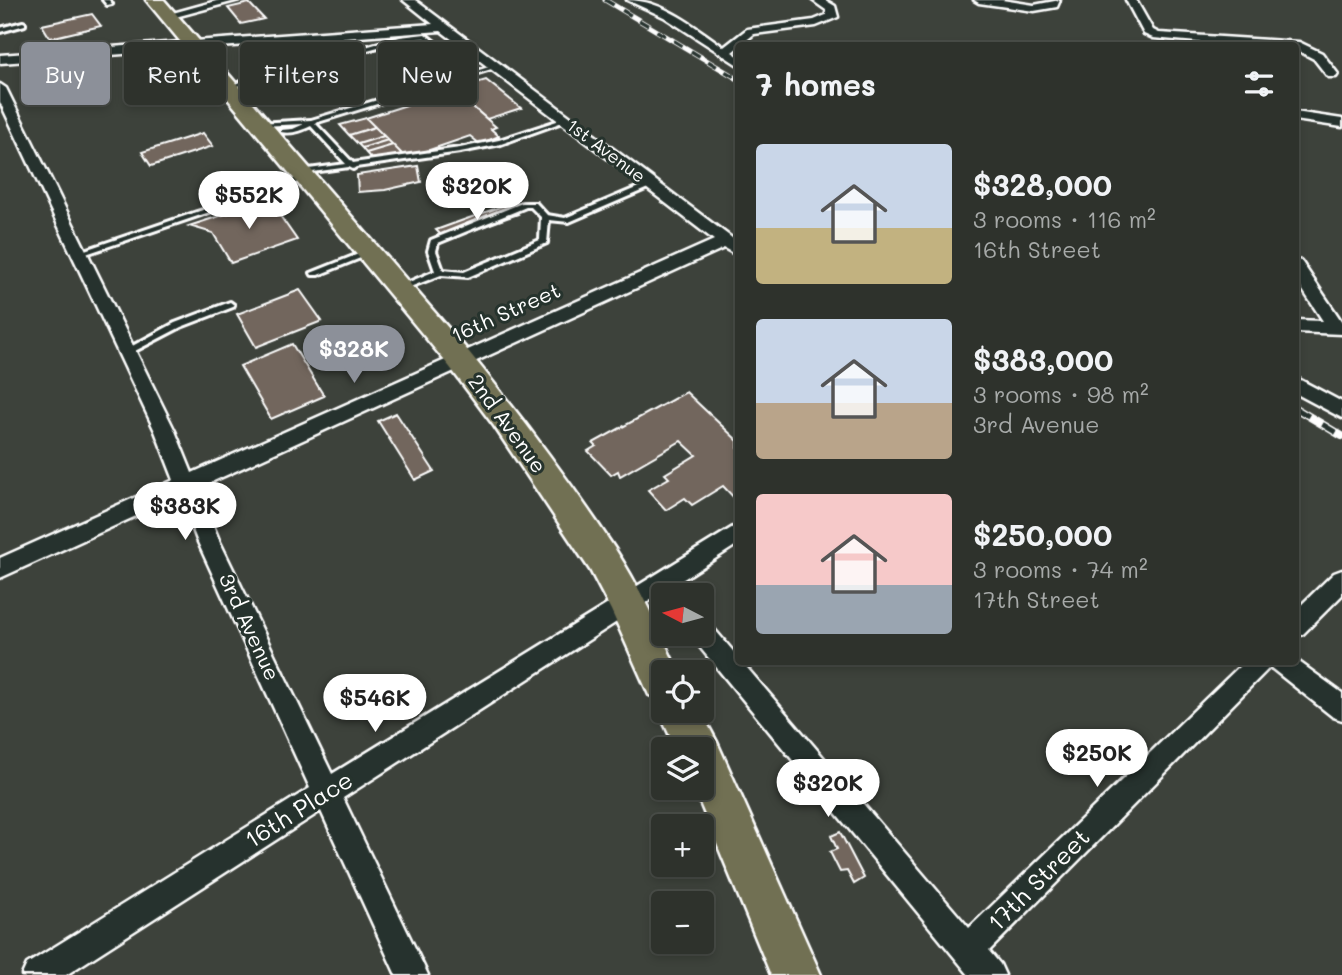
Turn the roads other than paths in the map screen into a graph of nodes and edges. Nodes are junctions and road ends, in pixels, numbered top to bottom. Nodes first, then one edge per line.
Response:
1 (234, 0) edge
2 (408, 0) edge
3 (632, 0) edge
4 (817, 0) edge
5 (979, 0) edge
6 (1055, 0) edge
7 (1131, 0) edge
8 (162, 8) edge
9 (23, 24) dead end
10 (443, 27) junction
11 (0, 30) edge
12 (336, 35) junction
13 (190, 42) edge
14 (240, 42) joint
15 (343, 42) edge
16 (389, 42) edge
17 (432, 42) edge
18 (737, 42) edge
19 (1230, 42) edge
20 (226, 43) edge
21 (735, 44) edge
22 (1299, 46) edge
23 (124, 49) edge
24 (725, 52) junction
25 (0, 59) edge
26 (735, 59) edge
27 (495, 67) junction
28 (477, 72) edge
29 (1332, 74) dead end
30 (240, 84) edge
31 (226, 85) edge
32 (228, 87) junction
33 (0, 88) edge
34 (378, 102) edge
35 (1299, 117) edge
36 (565, 120) junction
37 (311, 122) junction
38 (300, 123) junction
39 (1342, 123) edge
40 (271, 130) junction
41 (353, 167) junction
42 (303, 175) junction
43 (651, 186) junction
44 (545, 217) junction
45 (732, 246) edge
46 (80, 253) junction
47 (369, 253) junction
48 (1299, 271) edge
49 (440, 272) junction
50 (315, 273) dead end
51 (399, 288) junction
52 (230, 304) dead end
53 (1299, 326) edge
54 (1339, 327) edge
55 (128, 351) junction
56 (459, 359) junction
57 (1299, 386) edge
58 (1342, 411) edge
59 (184, 484) junction
60 (735, 535) edge
61 (0, 568) edge
62 (1342, 580) edge
63 (667, 583) edge
64 (651, 594) edge
65 (1299, 623) edge
66 (714, 646) edge
67 (1257, 665) edge
68 (1284, 665) edge
69 (1342, 708) edge
70 (714, 785) edge
71 (327, 793) junction
72 (967, 951) junction
73 (38, 975) edge
74 (412, 975) edge
75 (796, 975) edge
76 (989, 975) edge

1 - 8 street
2 - 10 street, 1st Avenue
3 - 24 street
4 - 18 street
5 - 6 street
7 - 19 street
8 - 13 main road, 2nd Avenue
9 - 11 lane
10 - 12 street
10 - 27 street, 1st Avenue
12 - 14 street
12 - 15 lane
14 - 20 street
16 - 17 lane
21 - 24 street
22 - 29 street
23 - 25 street
24 - 26 street
27 - 28 lane
27 - 36 street, 1st Avenue
30 - 32 lane
31 - 32 main road, 2nd Avenue
32 - 40 main road, 2nd Avenue
33 - 46 street, 3rd Avenue
34 - 37 lane
35 - 39 street
36 - 41 lane
36 - 43 street, 1st Avenue
37 - 38 lane
37 - 40 lane
37 - 41 lane
38 - 40 lane
38 - 40 lane
40 - 42 main road, 2nd Avenue
41 - 42 lane
42 - 46 lane
42 - 47 main road, 2nd Avenue
43 - 44 lane
43 - 45 street, 1st Avenue
44 - 49 lane
44 - 49 lane
45 - 56 street, 16th Street
46 - 55 street, 3rd Avenue
47 - 50 lane
47 - 51 main road, 2nd Avenue
48 - 54 street
49 - 51 lane
51 - 56 main road, 2nd Avenue
52 - 55 lane
53 - 54 street
55 - 59 street, 3rd Avenue
56 - 59 street, 16th Street
56 - 64 main road, 2nd Avenue
57 - 58 street
59 - 61 street, 16th Street
59 - 71 street, 3rd Avenue
60 - 63 street, 16th Place
62 - 65 street
64 - 71 street, 16th Place
66 - 72 street
67 - 72 street, 17th Street
68 - 69 street
70 - 75 main road
71 - 73 street, 16th Place
71 - 74 street, 3rd Avenue
72 - 76 street

